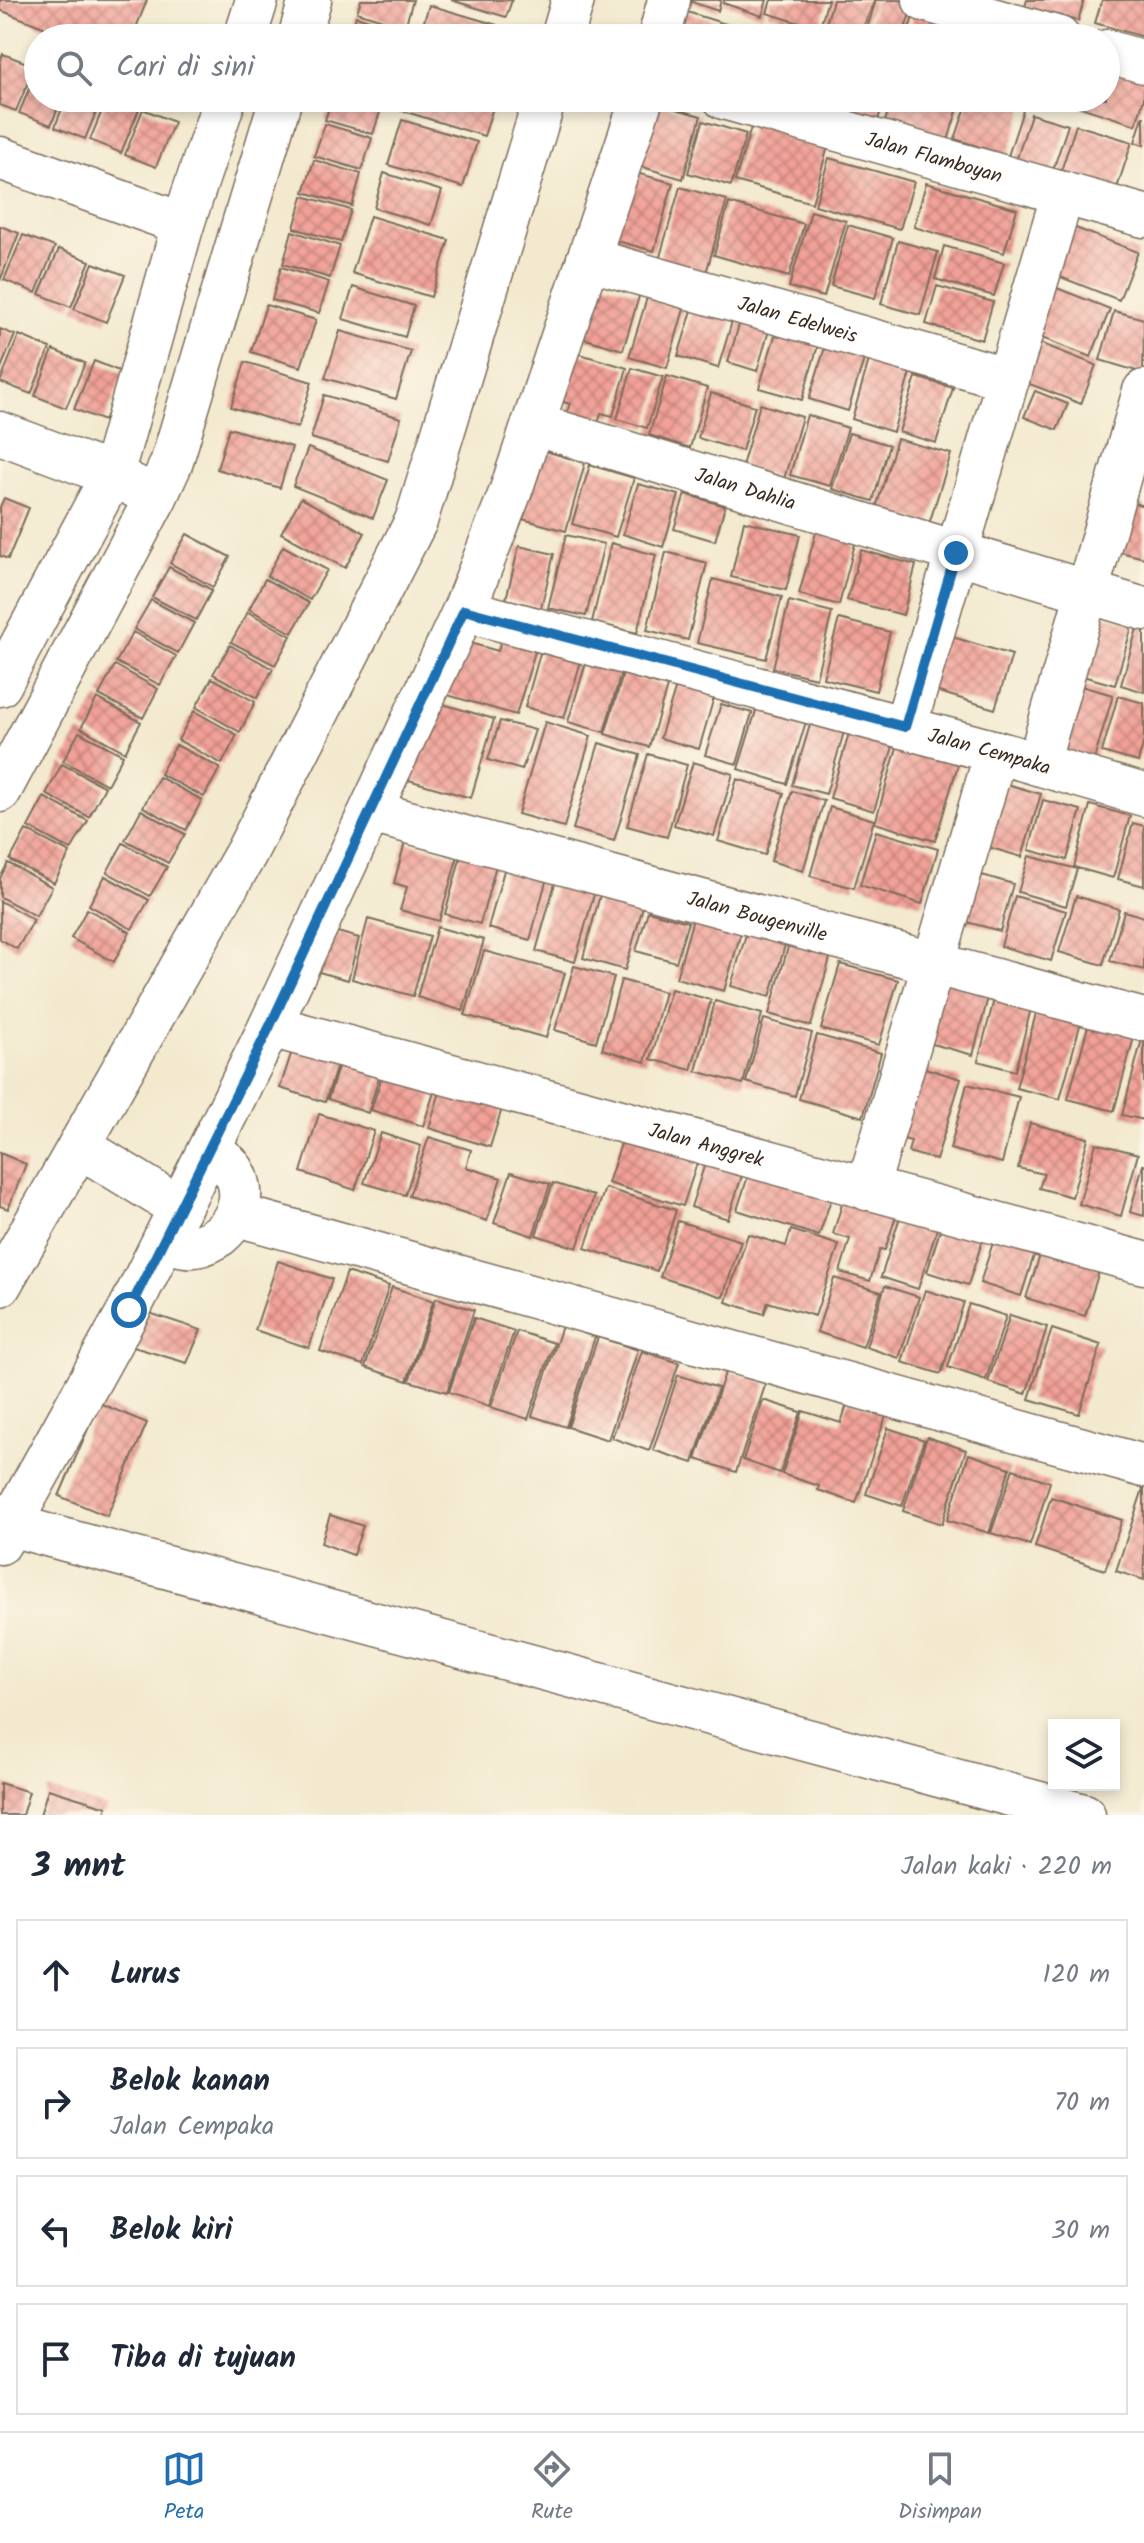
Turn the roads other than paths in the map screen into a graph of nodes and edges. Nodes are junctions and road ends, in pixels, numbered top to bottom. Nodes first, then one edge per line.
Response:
1 (257, 0) edge
2 (310, 0) edge
3 (573, 0) edge
4 (669, 0) edge
5 (924, 0) edge
6 (249, 24) edge
7 (303, 24) edge
8 (566, 24) edge
9 (663, 24) edge
10 (1009, 24) edge
11 (1120, 55) edge
12 (1144, 62) edge
13 (220, 112) edge
14 (277, 112) edge
15 (541, 112) edge
16 (637, 112) edge
17 (774, 112) edge
18 (0, 158) edge
19 (1063, 193) junction
20 (1144, 216) edge
21 (183, 224) junction
22 (588, 259) junction
23 (1008, 379) junction
24 (1142, 408) edge
25 (533, 424) junction
26 (0, 433) edge
27 (112, 475) junction
28 (156, 497) junction
29 (956, 553) junction
30 (1087, 593) junction
31 (1144, 609) edge
32 (464, 610) junction
33 (0, 685) edge
34 (905, 727) junction
35 (996, 752) junction
36 (1038, 764) junction
37 (0, 791) edge
38 (1144, 795) edge
39 (371, 812) junction
40 (933, 964) junction
41 (1144, 1020) edge
42 (270, 1026) junction
43 (79, 1146) junction
44 (209, 1150) junction
45 (867, 1189) junction
46 (237, 1215) junction
47 (170, 1217) junction
48 (1144, 1263) edge
49 (3, 1273) edge
50 (1144, 1466) edge
51 (5, 1534) edge
52 (1084, 1815) edge

1 - 6 street
2 - 7 street
3 - 8 street
4 - 9 street
5 - 10 street
11 - 12 street
13 - 21 street
14 - 28 street
15 - 43 street
16 - 22 street
17 - 19 street, Jalan Flamboyan
18 - 21 street
19 - 20 street, Jalan Flamboyan
19 - 23 street
21 - 27 street
22 - 23 street, Jalan Edelweis
22 - 25 street
23 - 29 street
24 - 30 street
25 - 29 street, Jalan Dahlia
25 - 32 street
26 - 27 street
27 - 28 street
27 - 33 street
28 - 37 street
29 - 30 street, Jalan Dahlia
29 - 34 street
30 - 31 street, Jalan Dahlia
30 - 36 street
32 - 34 street, Jalan Cempaka
32 - 39 street
34 - 35 street, Jalan Cempaka
35 - 36 street, Jalan Cempaka
35 - 40 street
36 - 38 street, Jalan Cempaka
39 - 40 street, Jalan Bougenville
39 - 42 street
40 - 41 street, Jalan Bougenville
40 - 45 street
42 - 44 street
42 - 45 street, Jalan Anggrek
43 - 47 street
43 - 49 street
44 - 46 street
44 - 47 street
45 - 48 street, Jalan Anggrek
46 - 47 street
46 - 50 street
47 - 51 street
51 - 52 street

